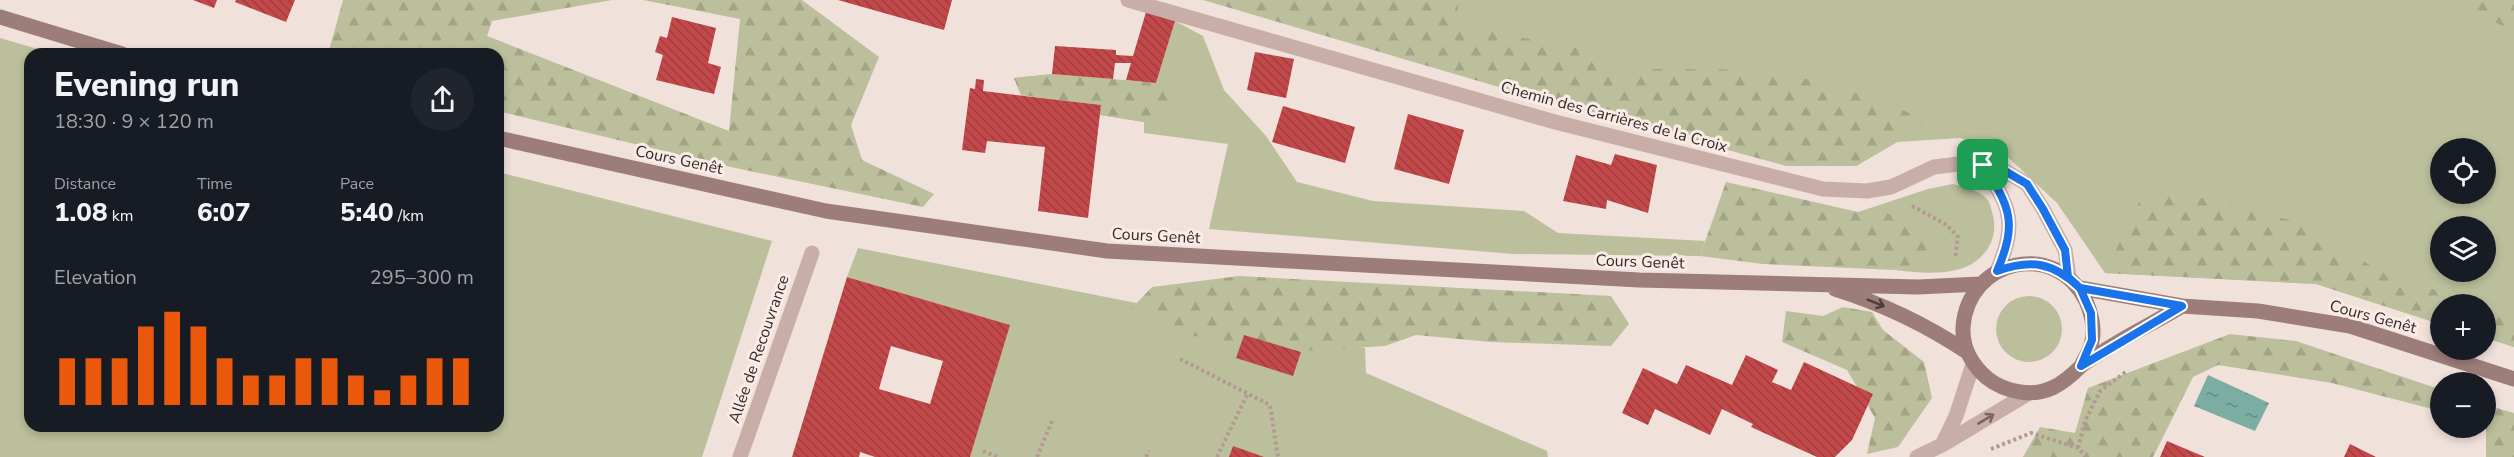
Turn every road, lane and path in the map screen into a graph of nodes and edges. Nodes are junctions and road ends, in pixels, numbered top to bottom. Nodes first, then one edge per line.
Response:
1 (1128, 0) edge
2 (0, 17) edge
3 (102, 48) edge
4 (504, 139) edge
5 (1983, 165) junction
6 (1868, 191) junction
7 (812, 253) dead end
8 (1954, 262) dead end
9 (1997, 271) junction
10 (2074, 283) junction
11 (1980, 284) junction
12 (1821, 285) junction
13 (2182, 306) junction
14 (1970, 358) junction
15 (1180, 359) dead end
16 (2081, 366) junction
17 (2132, 367) dead end
18 (2514, 379) edge
19 (1248, 393) junction
20 (2029, 393) junction
21 (1052, 421) dead end
22 (1942, 445) junction
23 (2078, 448) junction
24 (1990, 450) dead end
25 (983, 451) dead end
26 (1149, 451) dead end
27 (740, 457) edge
28 (998, 457) edge
29 (1036, 457) edge
30 (1146, 457) edge
31 (1217, 457) edge
32 (1278, 457) edge
33 (1917, 457) edge
34 (2086, 457) edge

1 - 6 street, Chemin des Carrières de la Croix
2 - 3 main road
4 - 12 main road, Cours Genêt
5 - 6 street, Chemin des Carrières de la Croix
5 - 9 street
5 - 10 street, Chemin des Carrières de la Croix
6 - 8 path
7 - 27 street, Allée de Recouvrance
9 - 10 main road
9 - 11 main road
10 - 13 main road, Cours Genêt
10 - 16 main road
11 - 12 main road, Cours Genêt
11 - 14 main road
12 -> 14 main road, Cours Genêt
13 - 16 main road
13 - 18 main road, Cours Genêt
14 - 20 main road
14 - 22 street
15 - 19 path
16 - 20 main road
17 - 23 path
19 - 31 path
19 - 32 path
22 -> 20 street
21 - 29 path
22 - 33 street
23 - 24 path
23 - 34 path
25 - 28 path
26 - 30 path

